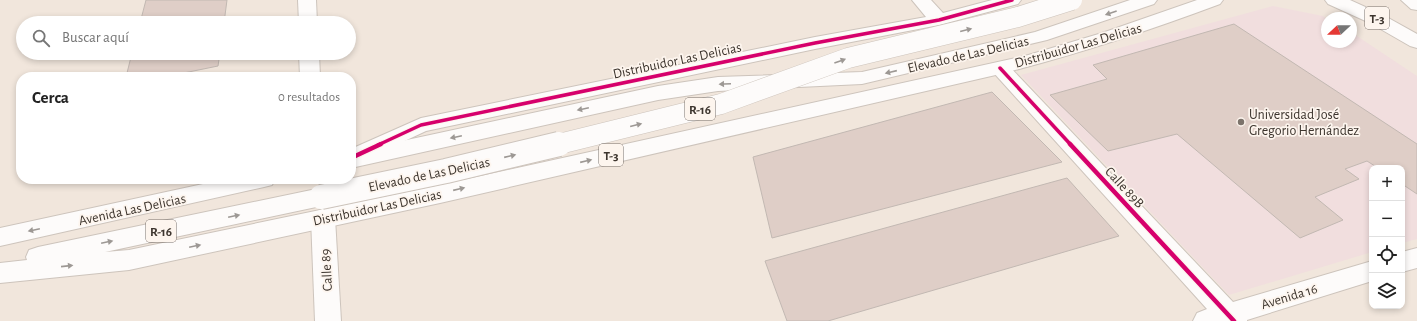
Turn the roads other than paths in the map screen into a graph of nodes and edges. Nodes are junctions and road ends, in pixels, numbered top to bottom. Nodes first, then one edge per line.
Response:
1 (308, 0) edge
2 (921, 0) edge
3 (1012, 0) edge
4 (1072, 0) edge
5 (1148, 0) edge
6 (1214, 0) edge
7 (1334, 0) edge
8 (1410, 0) edge
9 (1357, 3) edge
10 (1417, 5) edge
11 (308, 16) edge
12 (939, 20) junction
13 (1417, 25) edge
14 (1417, 42) edge
15 (309, 60) edge
16 (1000, 68) junction
17 (310, 72) edge
18 (356, 157) edge
19 (356, 158) edge
20 (242, 184) edge
21 (322, 208) junction
22 (0, 236) edge
23 (1417, 258) edge
24 (1405, 261) edge
25 (0, 265) edge
26 (1369, 272) edge
27 (0, 273) edge
28 (1222, 319) edge
29 (328, 321) edge

1 - 11 main road
2 - 12 main road
3 - 12 main road, Distribuidor Las Delicias / R-16
21 -> 4 main road, Elevado de Las Delicias / R-16, bridge
5 -> 19 main road, Elevado de Las Delicias / R-16
6 - 16 main road, Distribuidor Las Delicias / T-3
7 - 9 main road, T-3
8 - 10 main road
9 - 13 main road
9 - 14 main road, T-3
12 - 18 main road, Distribuidor Las Delicias / R-16
15 - 17 main road
21 -> 16 main road, Distribuidor Las Delicias / T-3
16 - 28 main road, Calle 89B
20 -> 22 main road, Avenida Las Delicias / R-16
25 -> 21 main road, Elevado de Las Delicias / R-16
27 -> 21 main road, Distribuidor Las Delicias / T-3
21 - 29 main road, Calle 89
23 - 24 main road
26 - 28 main road, Avenida 16

